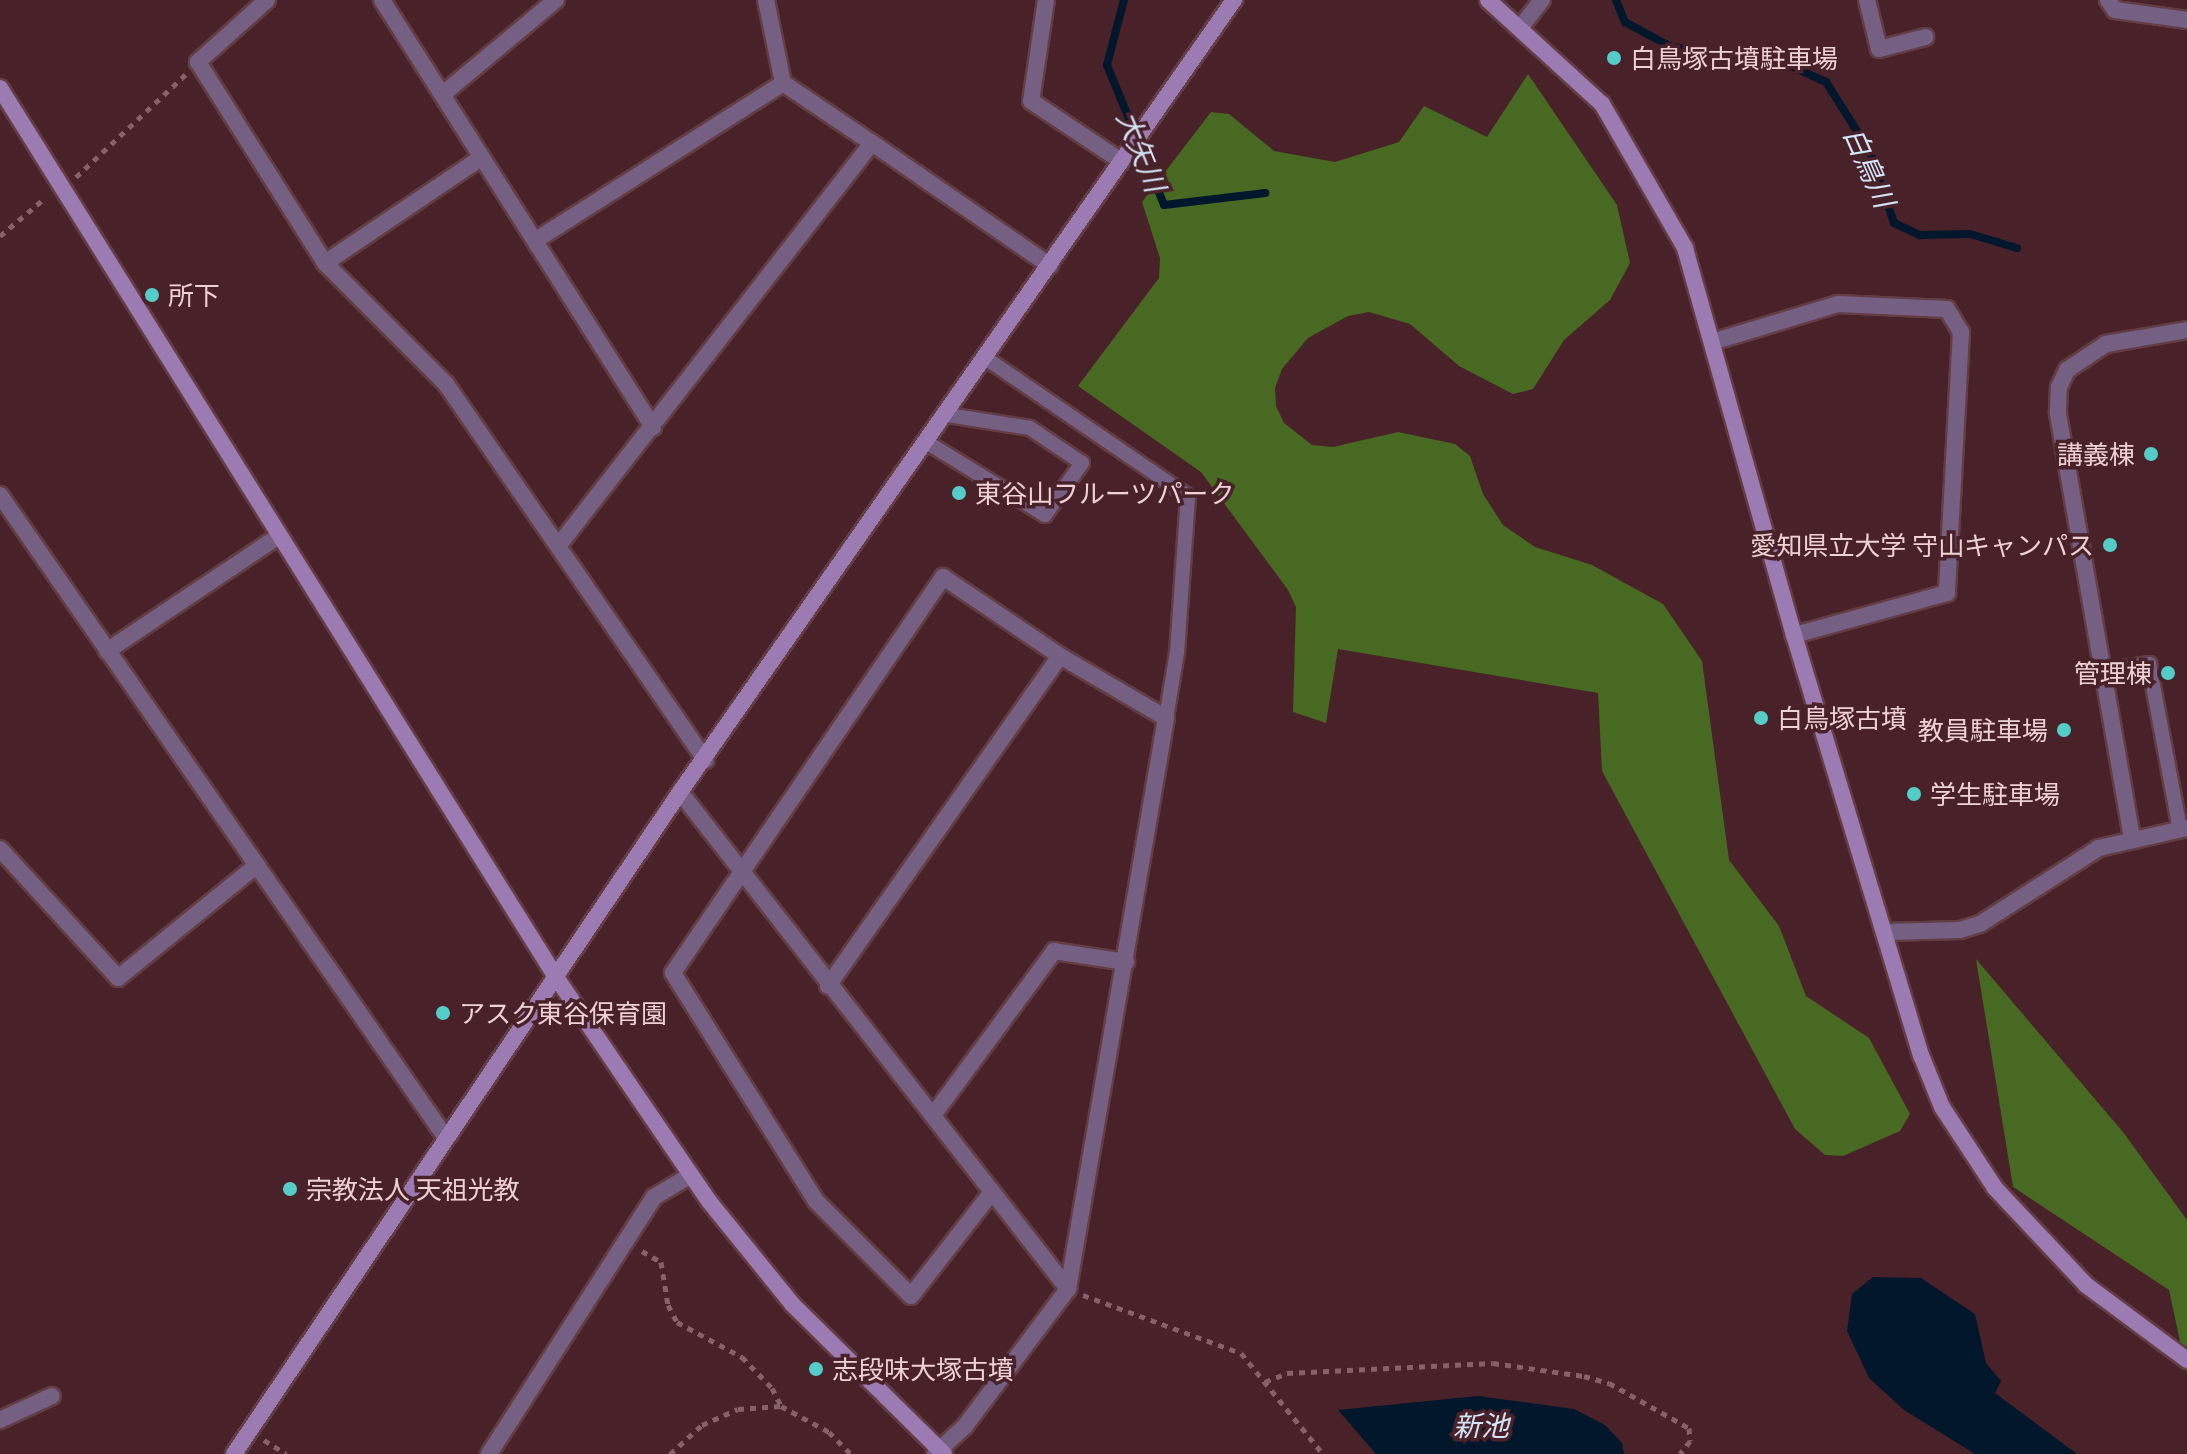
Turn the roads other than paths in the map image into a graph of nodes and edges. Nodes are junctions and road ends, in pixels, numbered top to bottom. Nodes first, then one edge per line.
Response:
1 (267, 0) edge
2 (382, 0) edge
3 (556, 0) edge
4 (766, 0) edge
5 (1046, 0) edge
6 (1234, 0) edge
7 (1488, 0) edge
8 (1542, 0) edge
9 (1867, 0) edge
10 (2108, 0) edge
11 (2187, 20) edge
12 (1520, 28) junction
13 (1925, 37) dead end
14 (783, 83) junction
15 (0, 88) edge
16 (443, 94) junction
17 (872, 143) junction
18 (482, 157) junction
19 (1117, 166) junction
20 (536, 240) junction
21 (325, 263) junction
22 (1050, 266) junction
23 (2187, 330) edge
24 (1712, 342) junction
25 (987, 359) junction
26 (948, 415) junction
27 (653, 427) junction
28 (928, 443) junction
29 (0, 495) edge
30 (279, 536) junction
31 (559, 545) junction
32 (1794, 635) junction
33 (107, 651) junction
34 (1060, 656) junction
35 (2102, 671) junction
36 (1166, 718) junction
37 (705, 760) junction
38 (680, 792) junction
39 (2183, 829) edge
40 (2132, 838) junction
41 (0, 849) edge
42 (257, 865) junction
43 (742, 873) junction
44 (1886, 932) junction
45 (1126, 962) junction
46 (556, 977) junction
47 (828, 986) junction
48 (934, 1114) junction
49 (446, 1138) junction
50 (691, 1175) junction
51 (992, 1192) junction
52 (1068, 1289) junction
53 (2187, 1360) edge
54 (52, 1396) dead end
55 (0, 1420) edge
56 (940, 1453) edge
57 (234, 1454) edge
58 (489, 1454) edge

1 - 21 street
2 - 16 street
3 - 16 street
4 - 14 street
5 - 19 street
6 - 19 street
7 - 12 street
8 - 12 street
9 - 13 street
10 - 11 street
12 - 24 street
14 - 17 street
14 - 20 street
15 - 30 street
16 - 18 street
17 - 22 street
17 - 27 street
18 - 20 street
18 - 21 street
19 - 22 street
20 - 27 street
21 - 31 street
22 - 25 street
23 - 35 street
24 - 32 street
24 - 32 street
25 - 26 street
25 - 36 lane
26 - 28 street
26 - 28 lane
27 - 31 street
28 - 37 street
29 - 33 street
30 - 33 street
30 - 46 street
31 - 37 street
32 - 44 street
33 - 42 street
34 - 36 street
34 - 43 street
34 - 47 street
35 - 39 lane
35 - 40 street
36 - 45 street
37 - 38 street
38 - 43 street
38 - 46 street
39 - 40 street
40 - 44 street
41 - 42 street
42 - 49 street
43 - 47 street
43 - 51 street
44 - 53 street
45 - 48 street
45 - 52 street
46 - 49 street
46 - 50 street
47 - 48 street
48 - 51 street
49 - 57 street
50 - 56 street
50 - 58 street
51 - 52 street
52 - 56 street
54 - 55 street

